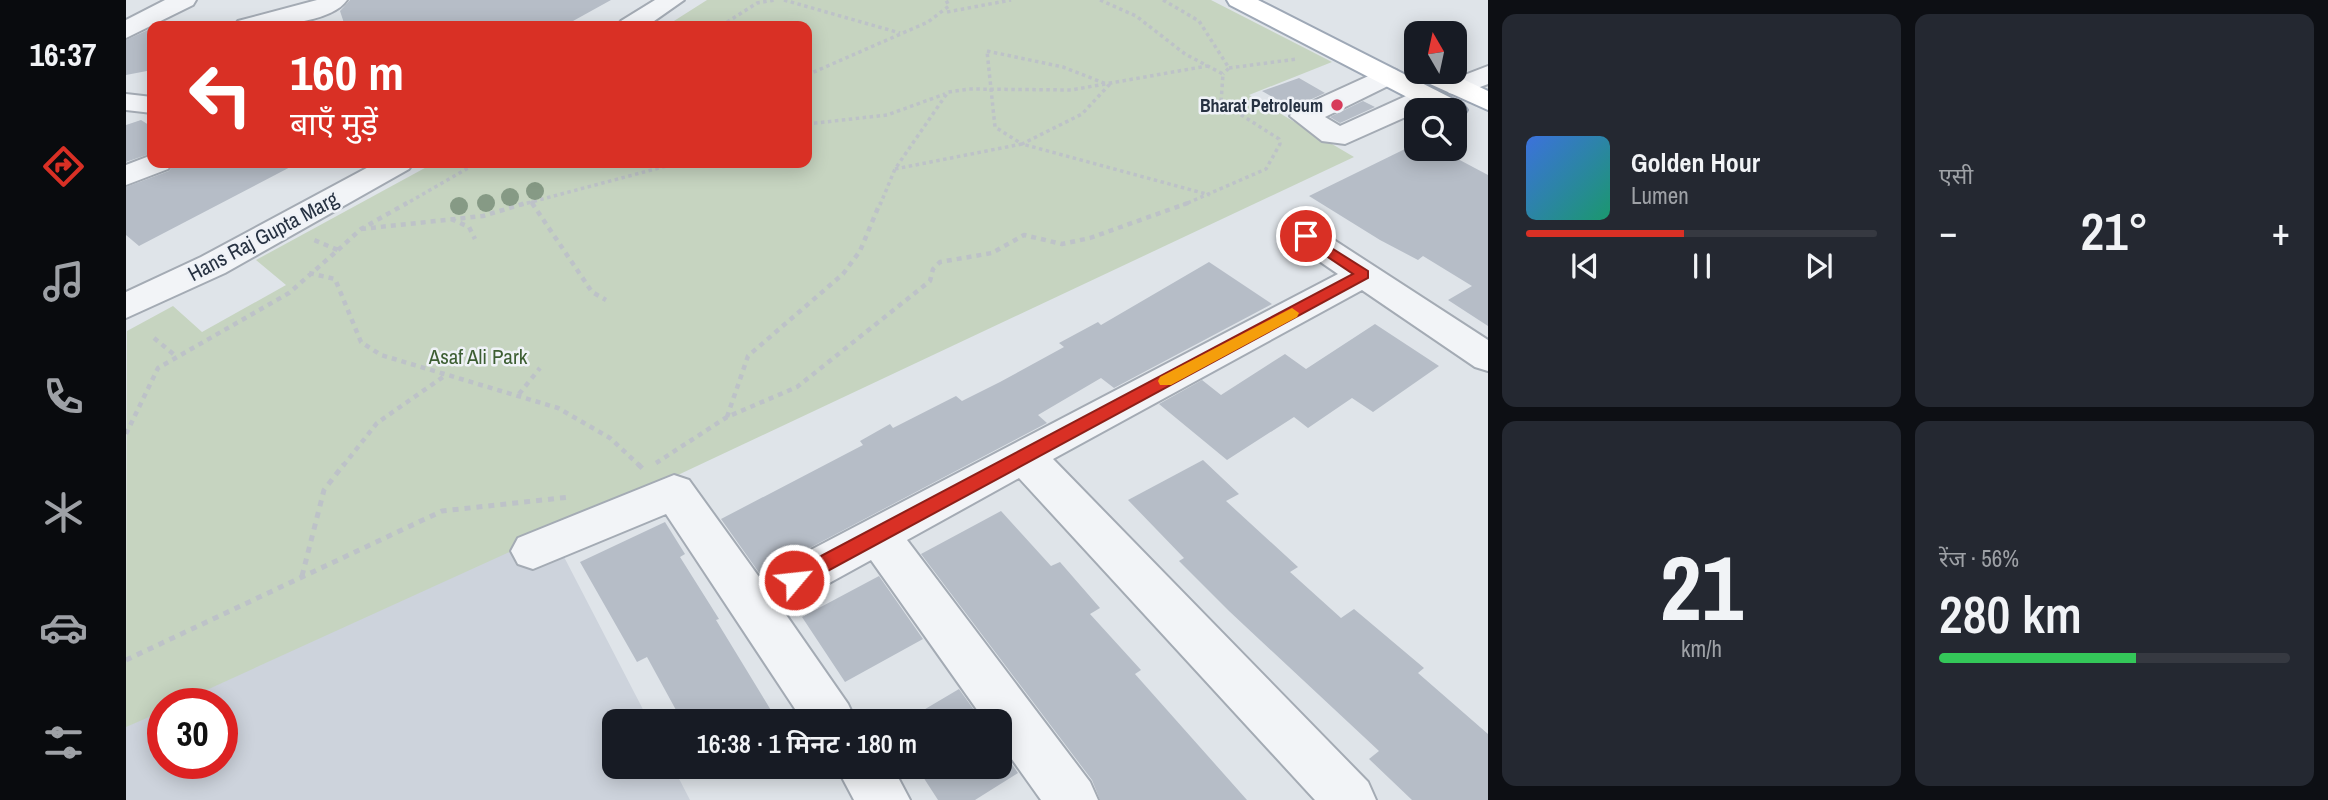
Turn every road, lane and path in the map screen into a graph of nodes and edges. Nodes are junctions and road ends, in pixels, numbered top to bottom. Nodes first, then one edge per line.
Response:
1 (184, 0) edge
2 (335, 0) edge
3 (672, 0) edge
4 (775, 0) edge
5 (784, 0) edge
6 (946, 0) edge
7 (1011, 0) edge
8 (1101, 0) edge
9 (1163, 0) edge
10 (1238, 0) edge
11 (1285, 0) edge
12 (947, 12) junction
13 (242, 21) edge
14 (638, 21) edge
15 (729, 21) edge
16 (126, 30) edge
17 (901, 33) junction
18 (1306, 58) dead end
19 (1404, 60) edge
20 (1207, 66) junction
21 (1229, 68) junction
22 (812, 73) edge
23 (1223, 74) junction
24 (1488, 74) edge
25 (1387, 76) junction
26 (1404, 79) edge
27 (1427, 84) edge
28 (1109, 85) junction
29 (989, 91) junction
30 (945, 94) junction
31 (1448, 98) edge
32 (1461, 98) edge
33 (1488, 102) edge
34 (1467, 103) edge
35 (1467, 112) edge
36 (812, 123) edge
37 (1488, 128) edge
38 (1022, 144) junction
39 (147, 167) edge
40 (389, 168) edge
41 (468, 168) edge
42 (662, 168) edge
43 (895, 169) junction
44 (126, 176) edge
45 (1210, 195) junction
46 (531, 201) junction
47 (450, 219) junction
48 (285, 226) junction
49 (361, 229) junction
50 (1306, 236) dead end
51 (475, 239) dead end
52 (338, 250) junction
53 (309, 273) junction
54 (1363, 275) junction
55 (606, 300) dead end
56 (126, 306) edge
57 (154, 338) dead end
58 (177, 357) junction
59 (1488, 358) edge
60 (540, 368) dead end
61 (444, 376) junction
62 (519, 394) junction
63 (727, 418) junction
64 (126, 434) edge
65 (1024, 456) junction
66 (631, 475) dead end
67 (659, 481) junction
68 (581, 493) dead end
69 (878, 536) junction
70 (533, 551) dead end
71 (302, 576) junction
72 (752, 603) junction
73 (126, 660) edge
74 (823, 709) edge
75 (870, 779) edge
76 (884, 800) edge
77 (1072, 800) edge
78 (1350, 800) edge

1 - 16 street
2 - 13 street
3 - 14 street
4 - 15 path
5 - 17 path
6 - 12 path
7 - 12 path
8 - 20 path
9 - 21 path
10 - 25 main road
11 - 19 main road
12 - 17 path
17 - 22 path
18 - 21 path
20 - 23 path
20 - 28 path
21 - 23 path
23 - 45 path
24 - 32 street
25 - 26 main road
25 - 27 street
27 - 31 main road
28 - 29 path
28 - 29 path
28 - 38 path
29 - 30 path
29 - 38 path
30 - 36 path
30 - 43 path
33 - 34 main road
35 - 37 main road
38 - 43 path
38 - 45 path
39 - 44 street
40 - 48 street, Hans Raj Gupta Marg
41 - 49 path
42 - 46 path
43 - 63 path
45 - 63 path
46 - 47 path
46 - 55 path
47 - 49 path
47 - 51 path
48 - 52 path
48 - 56 street, Hans Raj Gupta Marg
49 - 52 path
50 - 54 street
52 - 53 path
53 - 58 path
53 - 61 path
54 - 59 street
54 - 65 street
57 - 58 path
58 - 64 path
60 - 62 path
61 - 62 path
61 - 71 path
62 - 67 path
63 - 67 path
65 - 69 street
65 - 78 street
66 - 67 path
67 - 70 street
67 - 72 street
68 - 71 path
69 - 72 street
69 - 77 street
71 - 73 path
72 - 74 street
75 - 76 street

